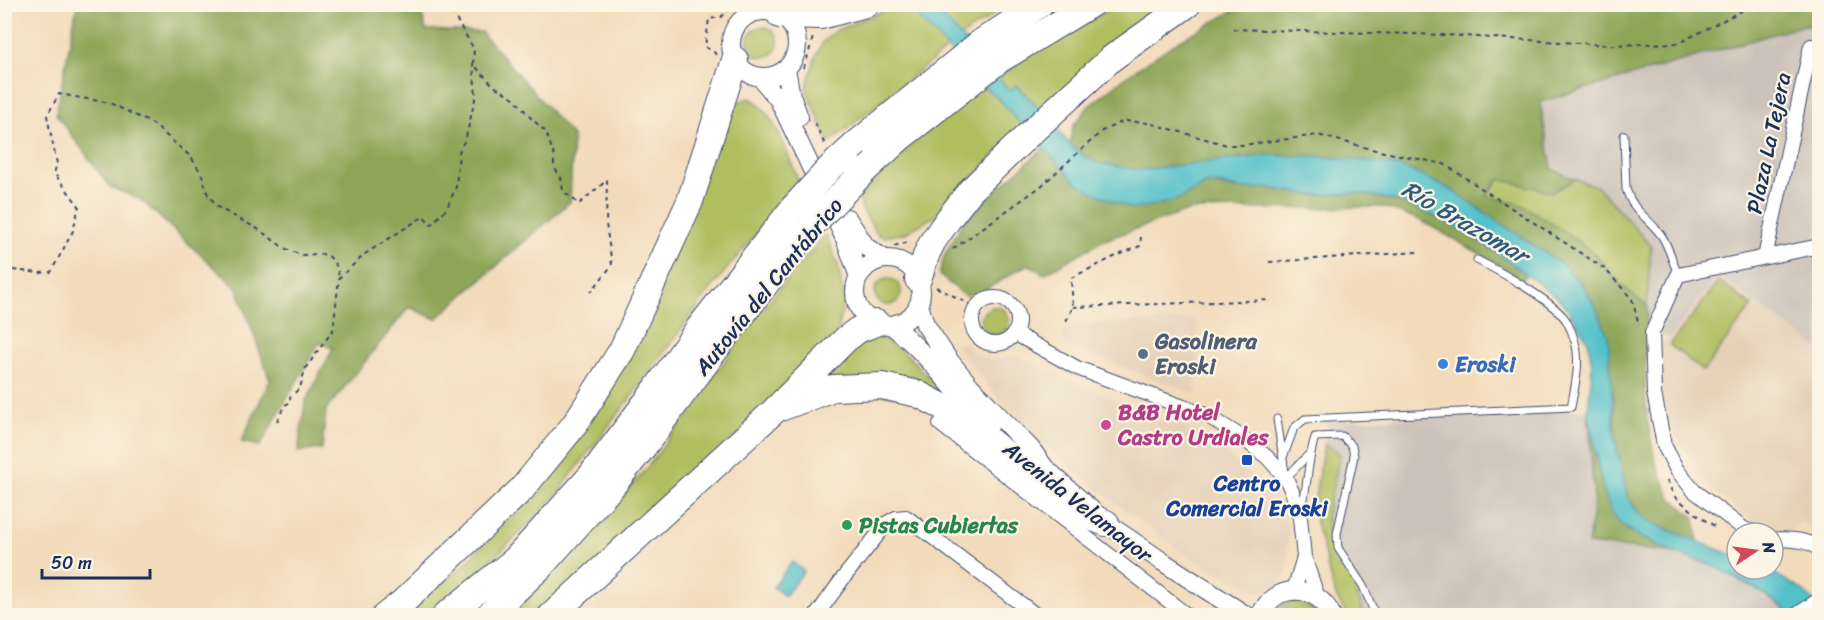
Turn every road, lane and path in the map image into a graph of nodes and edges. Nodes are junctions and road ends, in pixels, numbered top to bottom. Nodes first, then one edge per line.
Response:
1 (447, 4) edge
2 (866, 4) edge
3 (1040, 4) edge
4 (1091, 4) edge
5 (1188, 4) edge
6 (1755, 4) edge
7 (770, 10) edge
8 (739, 13) edge
9 (821, 15) junction
10 (1233, 29) dead end
11 (1820, 48) edge
12 (735, 60) junction
13 (472, 64) junction
14 (794, 69) junction
15 (960, 74) junction
16 (760, 77) junction
17 (813, 118) dead end
18 (1102, 131) dead end
19 (1624, 135) dead end
20 (827, 151) dead end
21 (4, 235) edge
22 (1141, 237) dead end
23 (933, 241) junction
24 (1820, 246) edge
25 (4, 248) edge
26 (1418, 252) dead end
27 (887, 253) junction
28 (1765, 257) junction
29 (1477, 260) dead end
30 (1269, 262) dead end
31 (4, 269) edge
32 (1678, 275) junction
33 (858, 277) junction
34 (339, 278) junction
35 (925, 281) junction
36 (591, 292) dead end
37 (1270, 300) dead end
38 (918, 305) junction
39 (1073, 307) junction
40 (977, 308) junction
41 (1066, 321) dead end
42 (883, 324) junction
43 (1014, 333) junction
44 (774, 411) junction
45 (1277, 419) dead end
46 (277, 421) dead end
47 (940, 424) dead end
48 (1310, 453) junction
49 (1284, 455) junction
50 (1045, 468) junction
51 (1286, 478) junction
52 (1300, 518) junction
53 (1733, 521) edge
54 (1106, 523) junction
55 (1785, 540) edge
56 (1817, 556) edge
57 (1304, 557) junction
58 (1294, 590) junction
59 (1817, 593) edge
60 (1318, 597) junction
61 (1228, 602) junction
62 (1263, 609) edge
63 (385, 615) edge
64 (445, 615) edge
65 (488, 615) edge
66 (551, 615) edge
67 (816, 615) edge
68 (1037, 615) edge
69 (1188, 615) edge
70 (1247, 615) edge
71 (1332, 615) edge
72 (1376, 615) edge
73 (1795, 615) edge

1 - 13 path
2 - 9 highway
3 - 15 highway, Autovía del Cantábrico
4 - 15 highway, Autovía del Cantábrico
5 - 23 highway
6 - 10 path
7 - 8 street
7 - 9 highway
7 - 14 street
8 - 12 street
9 - 14 path
11 - 28 street, Plaza La Tejera
12 - 16 street
12 - 63 highway
13 - 34 path
13 - 36 path
14 - 16 street
14 - 27 street
15 - 64 highway, Autovía del Cantábrico, bridge
15 - 65 highway, Autovía del Cantábrico, bridge
16 - 33 street
17 - 20 path
18 - 23 path
19 - 32 lane
21 - 25 path
22 - 39 path
23 - 27 path
23 - 35 highway
24 - 28 street
26 - 30 path
27 - 33 street
27 - 35 street
28 - 32 street
29 - 49 lane
31 - 34 path
32 - 53 street
33 - 42 street
34 - 46 path
35 - 38 street
35 - 40 path
37 - 39 path
38 - 42 street
38 - 50 street, Avenida Velamayor
39 - 41 path
40 - 43 street
40 - 43 street
42 - 44 highway
42 - 50 street, Avenida Velamayor
43 - 51 street
44 - 54 highway
44 - 66 highway
45 - 49 lane
47 - 69 street, Avenida Velamayor
48 - 51 lane
48 - 52 lane
48 - 72 lane
49 - 51 lane
50 - 54 street, Avenida Velamayor
51 - 52 street
52 - 57 street
54 - 61 street, Avenida Velamayor
55 - 56 street
56 - 59 path
57 - 58 street
57 - 60 street
58 - 60 street
58 - 62 street
59 - 73 street
60 - 71 street
61 - 62 street, Avenida Velamayor
61 - 70 street, Avenida Velamayor
67 - 68 street

